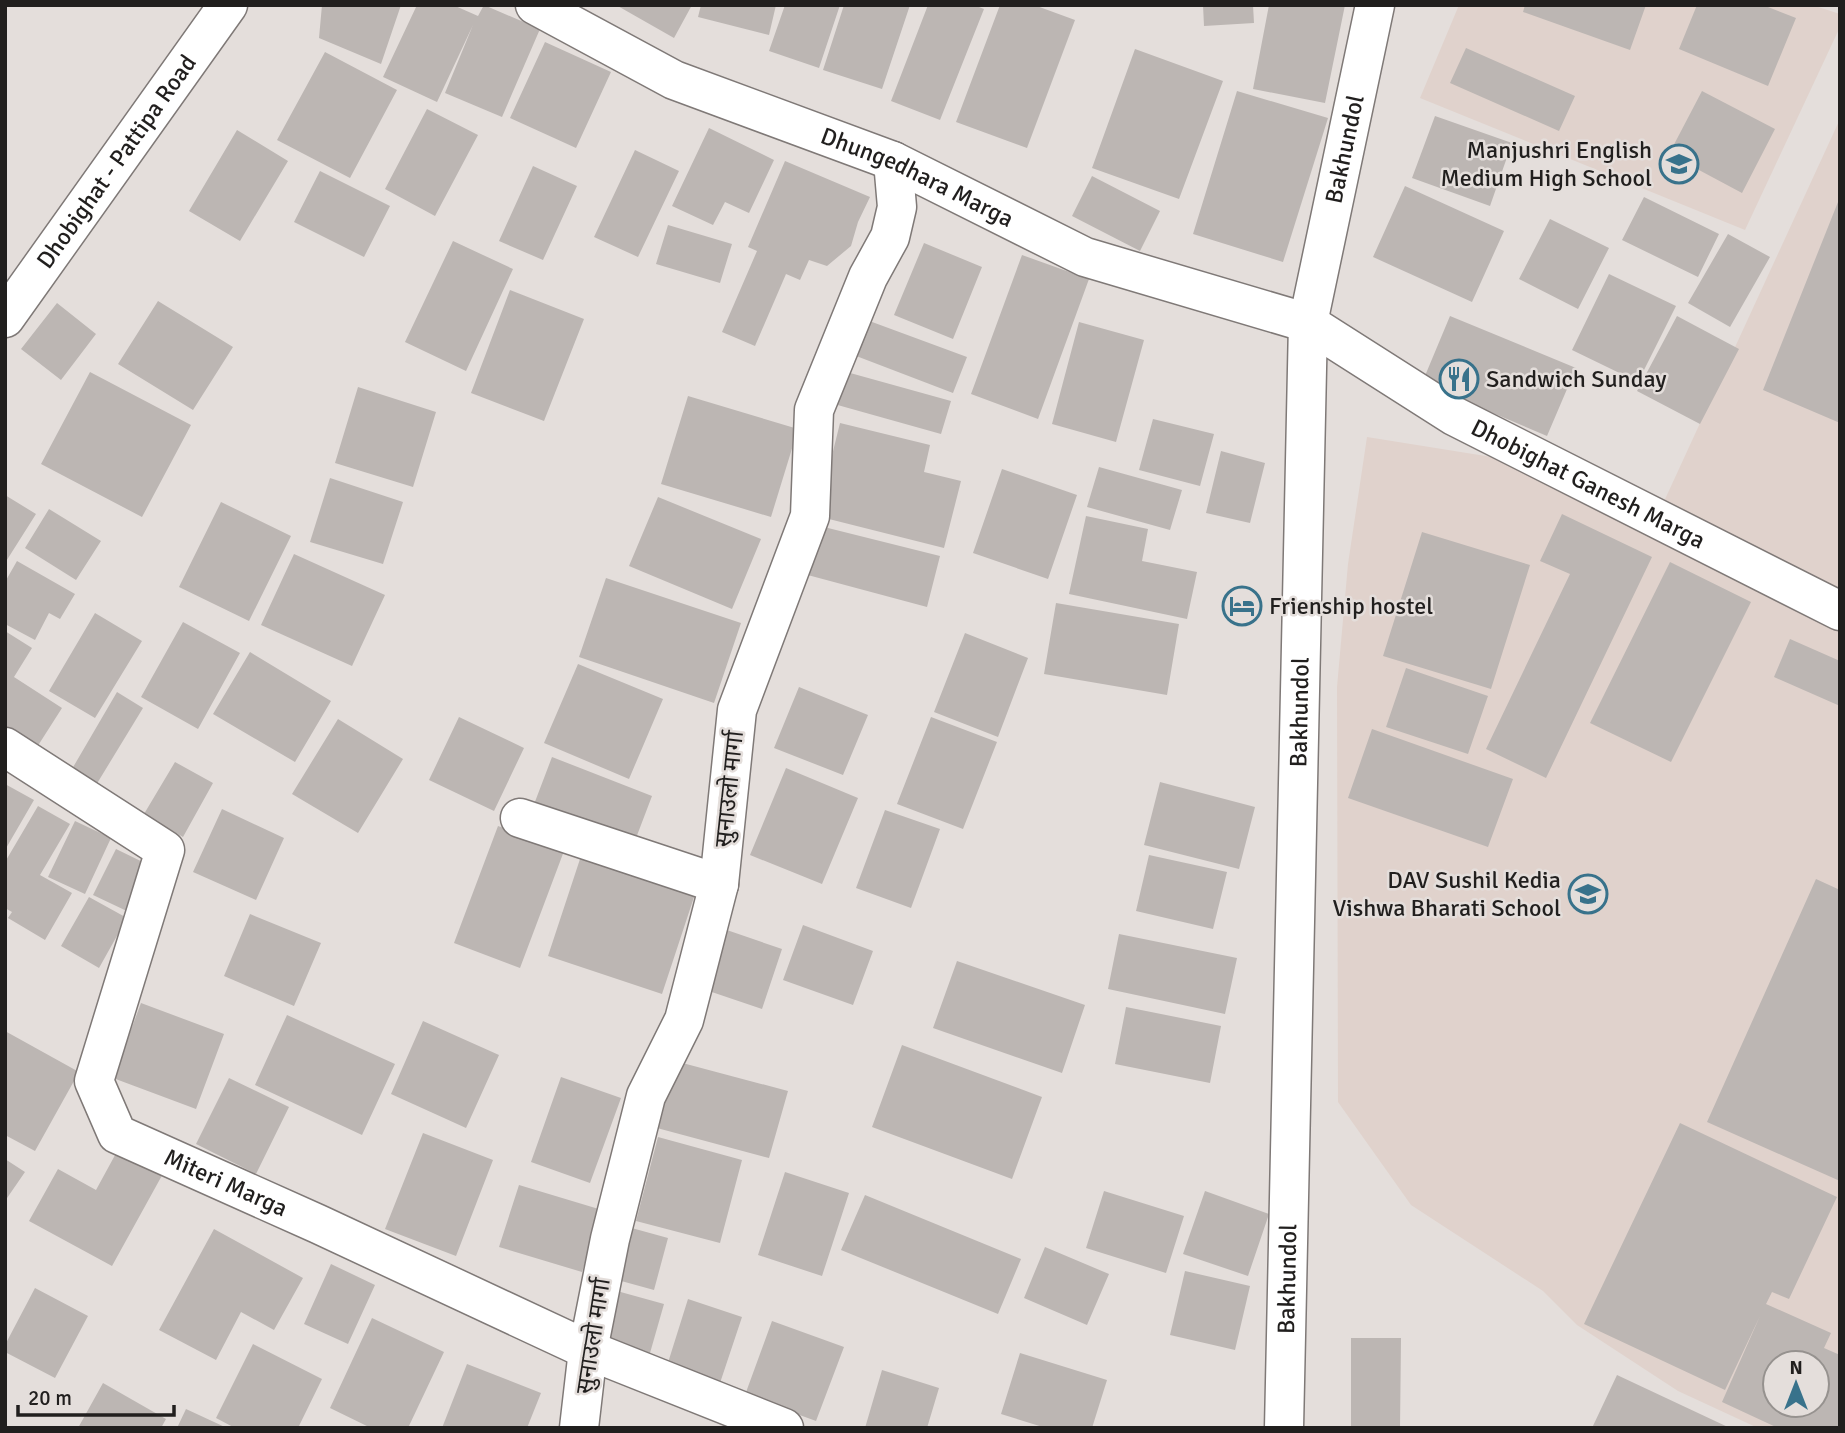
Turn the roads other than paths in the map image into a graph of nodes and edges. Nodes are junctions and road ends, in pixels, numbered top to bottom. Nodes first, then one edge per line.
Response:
1 (228, 5) edge
2 (535, 5) edge
3 (1376, 5) edge
4 (893, 160) junction
5 (5, 318) edge
6 (1308, 323) junction
7 (1840, 611) edge
8 (5, 747) edge
9 (520, 818) dead end
10 (719, 884) junction
11 (588, 1350) junction
12 (579, 1428) edge
13 (784, 1428) edge
14 (1284, 1428) edge

1 - 5 street, Dhobighat - Pattipa Road
2 - 4 street, Dhungedhara Marga
3 - 6 street, Bakhundol
4 - 6 street, Dhungedhara Marga
4 - 10 street, सुनाउलो मार्गा
6 - 7 street, Dhobighat Ganesh Marga
6 - 14 street, Bakhundol
8 - 11 street, Miteri Marga
9 - 10 street
10 - 11 street, सुनाउलो मार्गा
11 - 12 street, सुनाउलो मार्गा
11 - 13 street, Miteri Marga

